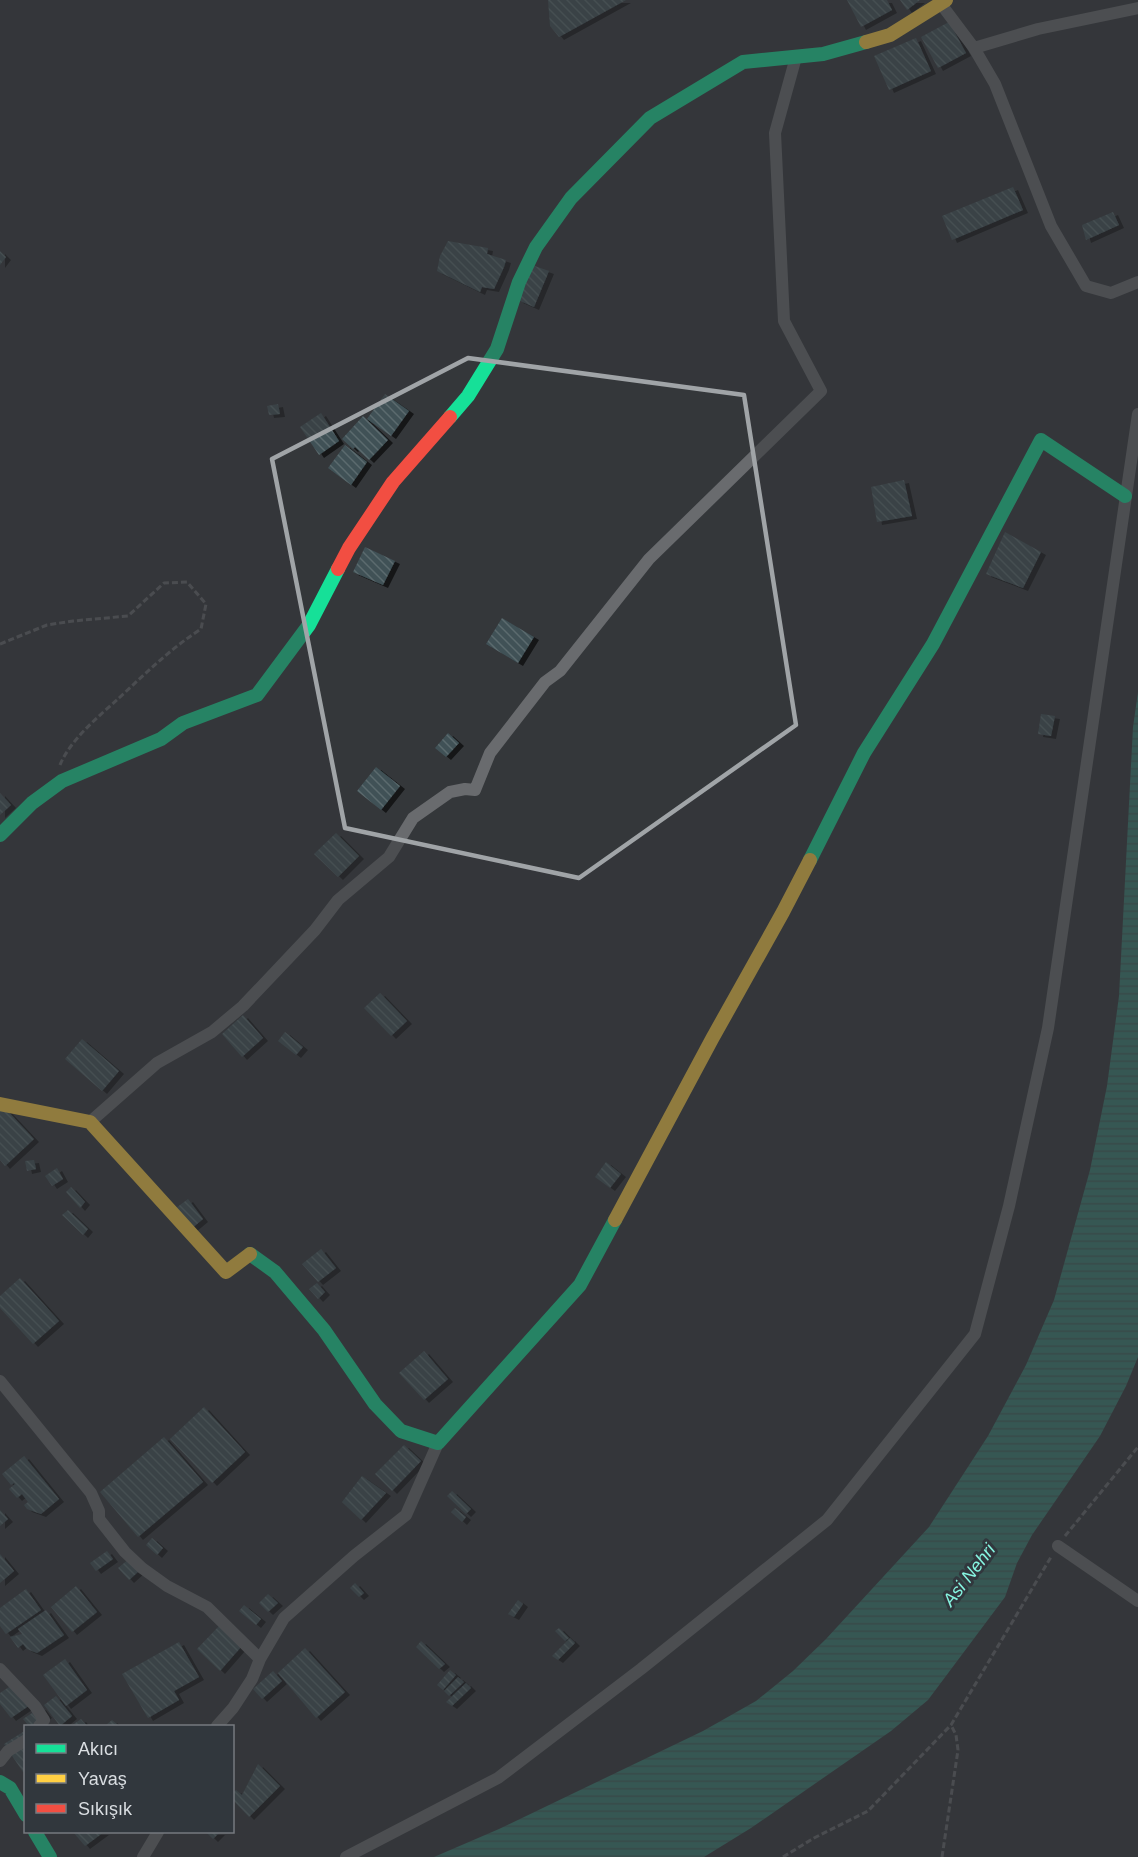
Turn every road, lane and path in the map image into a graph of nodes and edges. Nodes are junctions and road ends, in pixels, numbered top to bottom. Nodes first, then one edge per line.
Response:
1 (944, 2) edge
2 (1138, 8) edge
3 (974, 48) junction
4 (796, 57) junction
5 (1138, 282) edge
6 (1138, 414) edge
7 (1125, 496) junction
8 (0, 644) edge
9 (62, 781) junction
10 (0, 835) edge
11 (0, 1104) edge
12 (90, 1122) junction
13 (0, 1381) edge
14 (438, 1443) junction
15 (1138, 1447) edge
16 (1058, 1546) junction
17 (1138, 1601) edge
18 (260, 1659) junction
19 (0, 1669) edge
20 (40, 1725) edge
21 (218, 1725) edge
22 (951, 1725) junction
23 (24, 1741) edge
24 (0, 1761) edge
25 (0, 1782) edge
26 (24, 1812) edge
27 (36, 1833) edge
28 (157, 1833) edge
29 (51, 1857) edge
30 (143, 1857) edge
31 (346, 1857) edge
32 (783, 1857) edge
33 (942, 1857) edge

1 - 3 street
1 - 4 street
2 - 3 street
3 - 5 street
4 - 9 street
4 - 12 street
6 - 7 street
7 - 14 street
7 - 31 street
8 - 9 path
9 - 10 street
11 - 12 street
12 - 14 street
13 - 18 street
14 - 18 street
15 - 16 path
16 - 17 street
16 - 22 path
18 - 21 street
19 - 20 street
22 - 32 path
22 - 33 path
23 - 24 street
25 - 26 street
27 - 29 street
28 - 30 street

